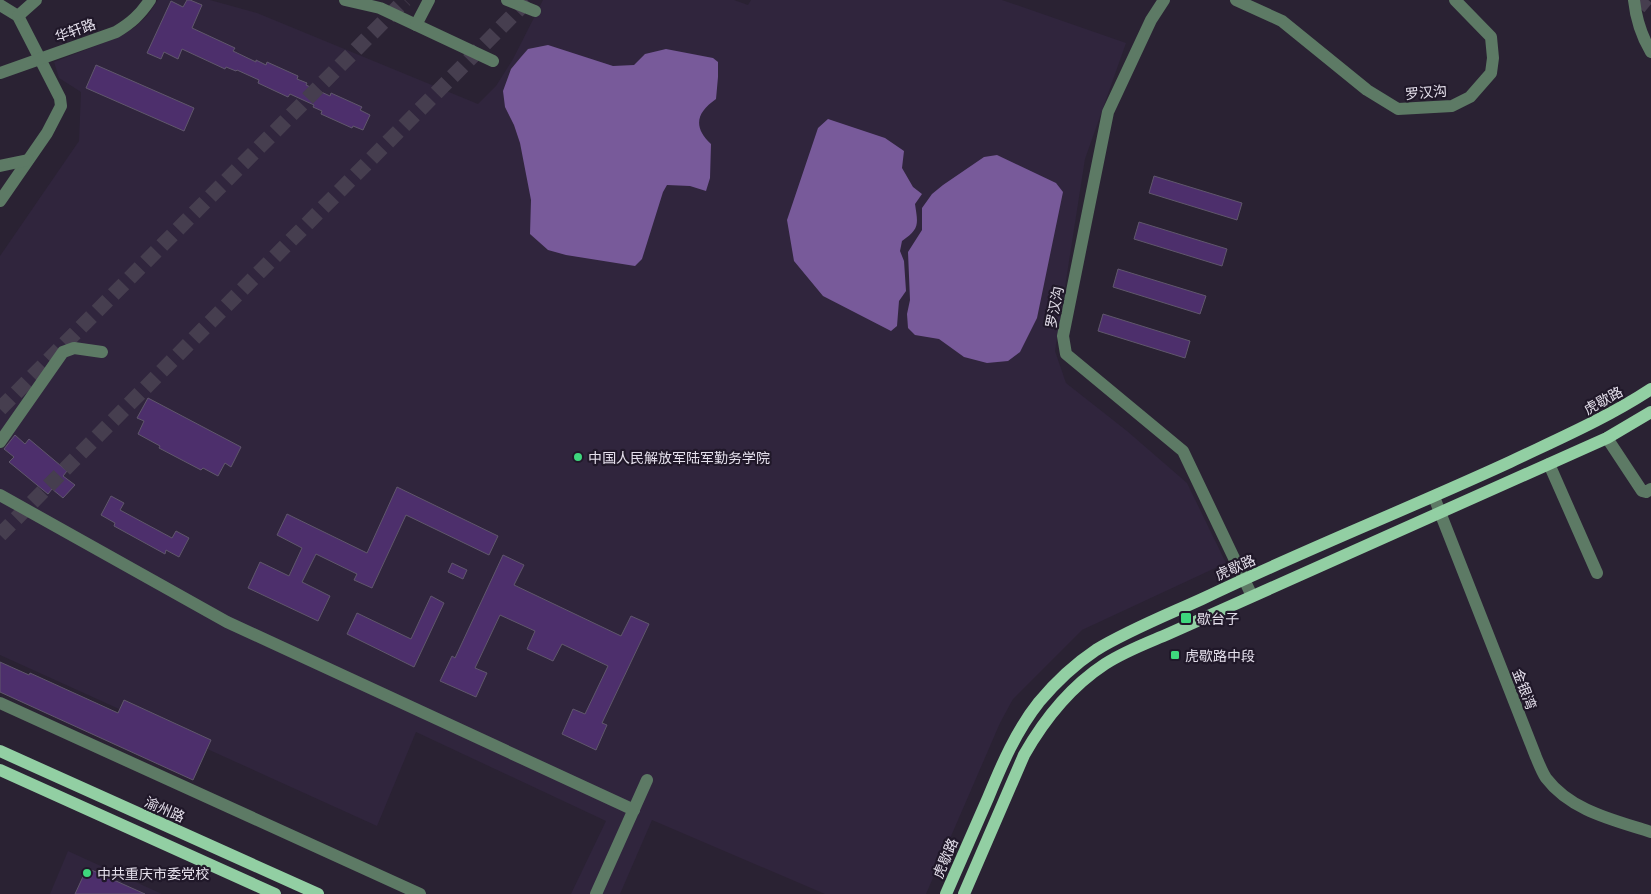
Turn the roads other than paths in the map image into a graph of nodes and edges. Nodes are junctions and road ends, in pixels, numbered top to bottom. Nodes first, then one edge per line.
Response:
1 (36, 0) edge
2 (150, 0) edge
3 (345, 0) edge
4 (429, 0) edge
5 (507, 0) edge
6 (1164, 0) edge
7 (1236, 0) edge
8 (1455, 0) edge
9 (1634, 0) edge
10 (0, 5) edge
11 (535, 11) dead end
12 (18, 16) junction
13 (416, 25) junction
14 (1651, 52) edge
15 (40, 59) junction
16 (493, 61) dead end
17 (0, 73) edge
18 (28, 160) junction
19 (0, 166) edge
20 (0, 201) edge
21 (102, 352) dead end
22 (1651, 389) edge
23 (1651, 412) edge
24 (1606, 438) junction
25 (0, 442) edge
26 (1549, 464) junction
27 (1651, 489) edge
28 (0, 495) edge
29 (1434, 497) junction
30 (1440, 512) junction
31 (1597, 573) dead end
32 (1244, 579) junction
33 (1252, 596) junction
34 (0, 703) edge
35 (0, 751) edge
36 (0, 770) edge
37 (647, 780) dead end
38 (634, 810) junction
39 (1651, 832) edge
40 (275, 894) edge
41 (318, 894) edge
42 (420, 894) edge
43 (596, 894) edge
44 (946, 894) edge
45 (964, 894) edge

1 - 12 street
2 - 15 street, 华轩路
3 - 13 street
4 - 13 street
5 - 11 street
6 - 32 street, 罗汉沟
7 - 8 street, 罗汉沟
9 - 14 street
10 - 12 street
12 - 15 street
13 - 16 street
15 - 17 street, 华轩路
15 - 18 street
18 - 19 street
18 - 20 street
21 - 25 street
22 - 29 main road, 虎歇路
23 - 24 main road
24 - 26 main road
24 - 27 street
26 - 30 main road
26 - 31 street
28 - 38 street
29 - 30 street, 金银湾
29 - 32 main road, 虎歇路
30 - 33 main road
30 - 39 street, 金银湾
32 - 33 street, 罗汉沟
32 - 44 main road, 虎歇路
33 - 45 main road
34 - 42 street
35 - 41 main road, 渝州路
36 - 40 main road
37 - 38 street
38 - 43 street

